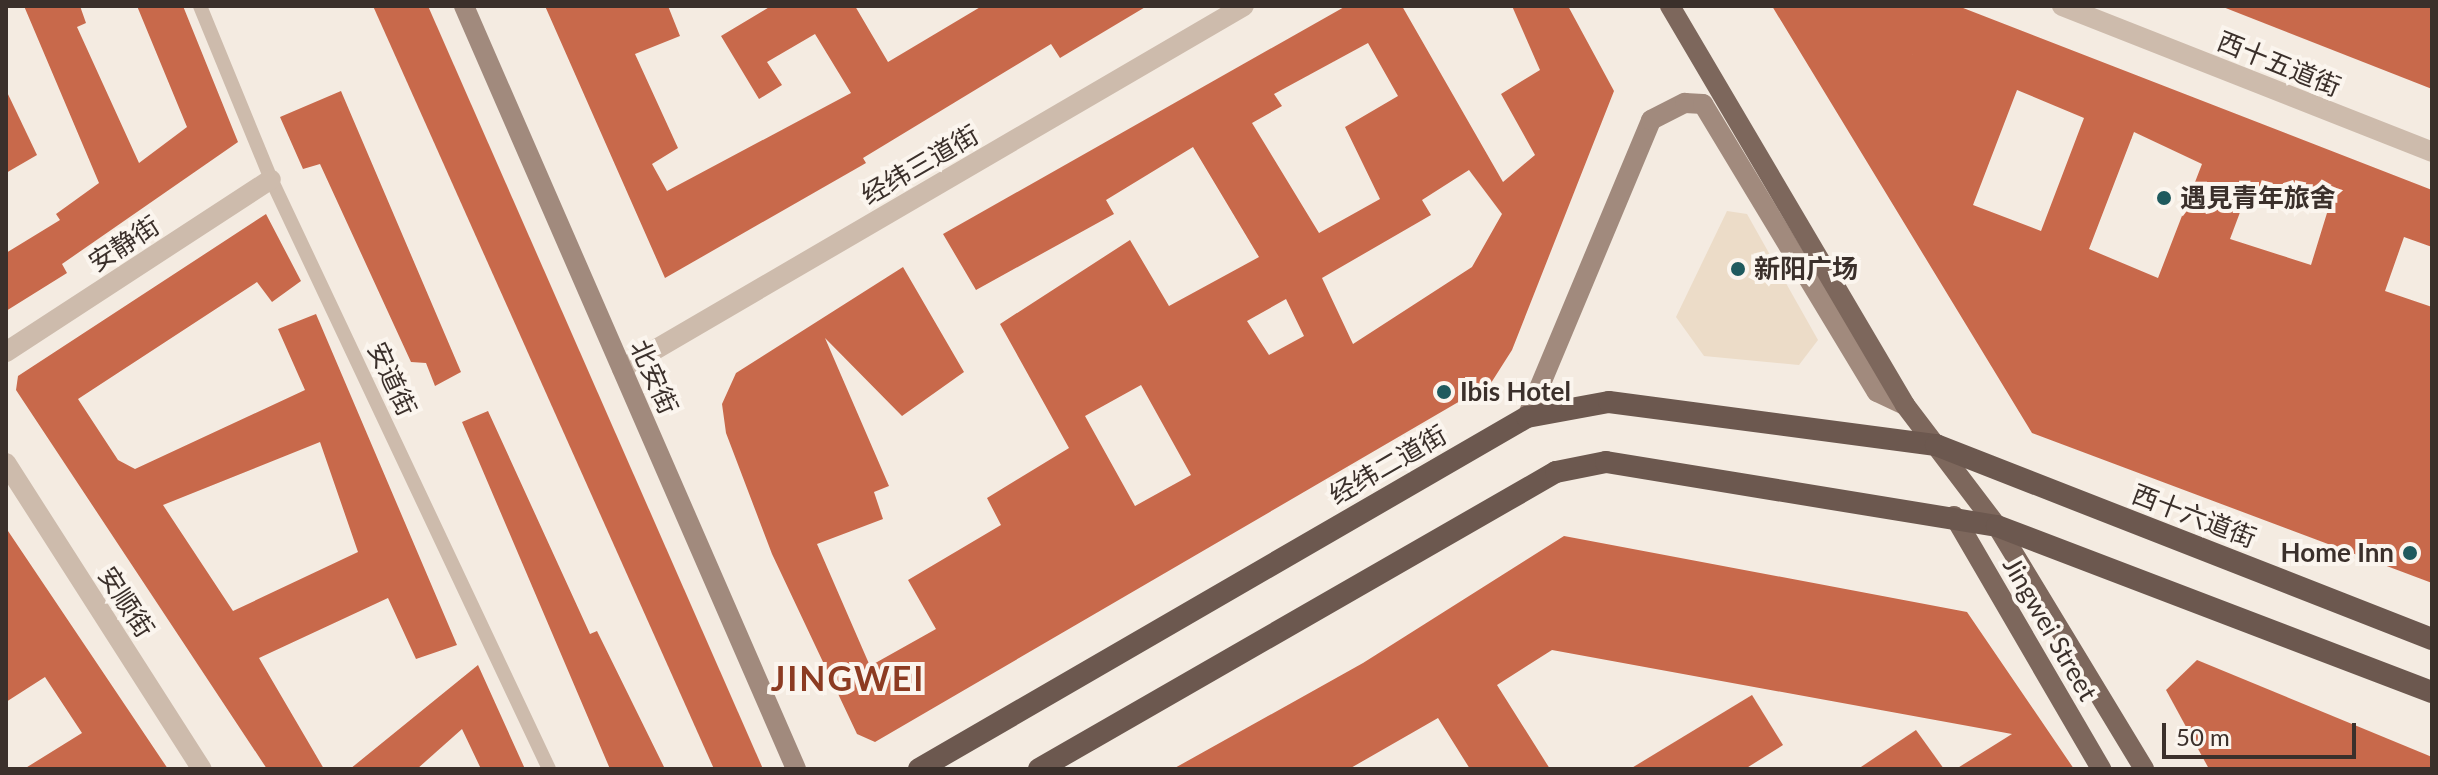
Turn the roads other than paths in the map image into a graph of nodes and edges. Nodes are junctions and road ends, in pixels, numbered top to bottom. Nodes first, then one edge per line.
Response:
1 (200, 6) edge
2 (464, 6) edge
3 (1244, 6) edge
4 (1670, 6) edge
5 (2062, 6) edge
6 (2432, 152) edge
7 (271, 179) junction
8 (6, 352) edge
9 (622, 369) junction
10 (1905, 405) junction
11 (1527, 417) junction
12 (1936, 445) junction
13 (6, 463) edge
14 (1954, 516) junction
15 (1997, 526) junction
16 (2432, 639) edge
17 (2432, 692) edge
18 (202, 769) edge
19 (549, 769) edge
20 (796, 769) edge
21 (919, 769) edge
22 (1039, 769) edge
23 (2101, 769) edge
24 (2144, 769) edge

1 - 7 lane, 安道街
2 - 9 main road, 北安街
3 - 9 street, 经纬三道街
4 - 10 main road, Jingwei Street
5 - 6 street, 西十五道街
7 - 8 street, 安静街
7 - 19 lane, 安道街
9 - 20 main road, 北安街
10 - 11 main road
10 - 12 main road, Jingwei Street
11 - 12 highway, 经纬二道街
11 - 21 highway, 经纬二道街
12 - 15 main road, Jingwei Street
12 - 16 highway, 西十六道街
13 - 18 street, 安顺街
14 - 15 highway
14 - 22 highway
14 - 23 main road, Jingwei Street
15 - 17 highway
15 - 24 main road, Jingwei Street

